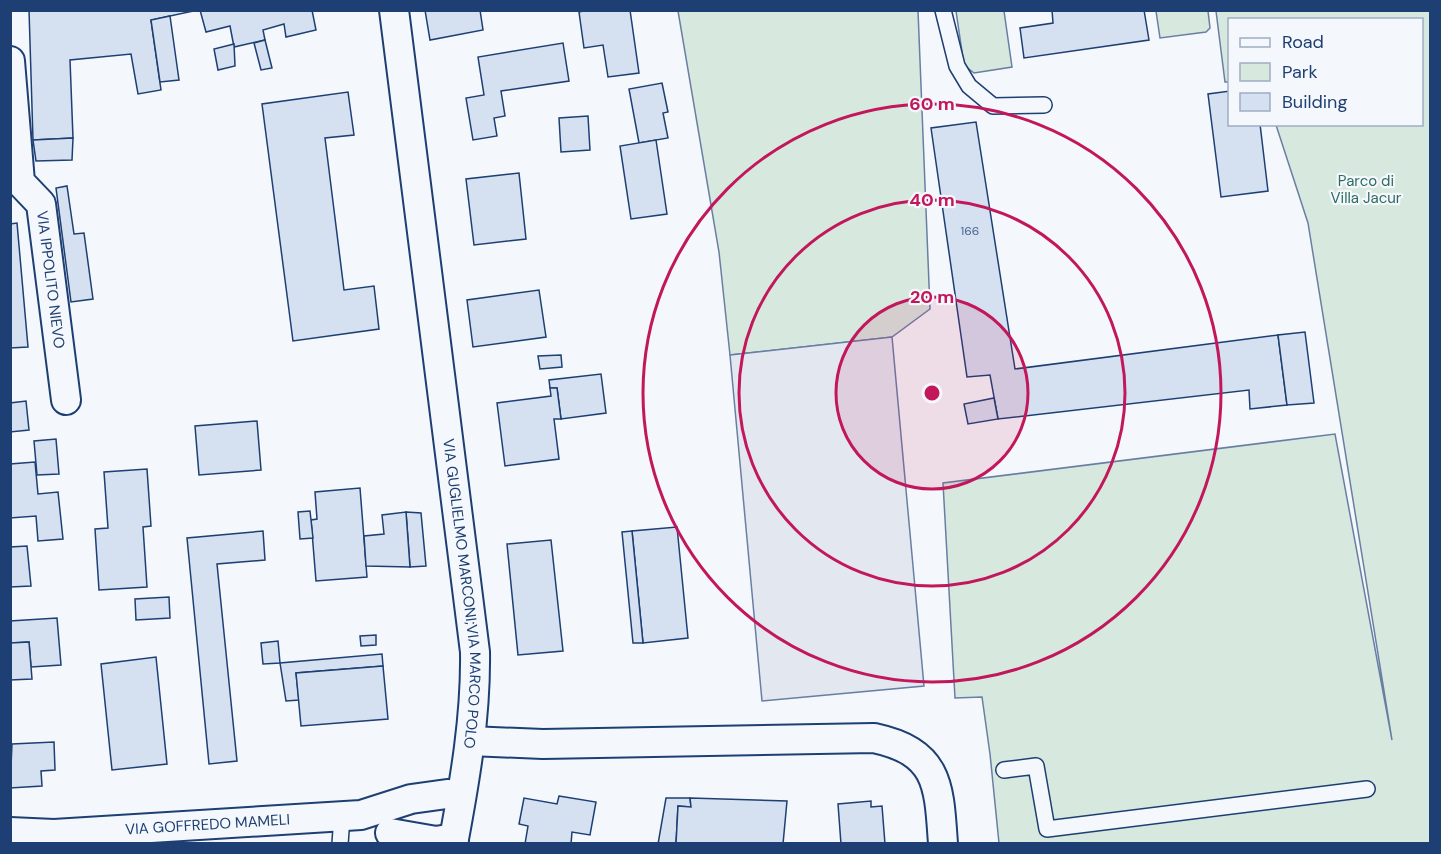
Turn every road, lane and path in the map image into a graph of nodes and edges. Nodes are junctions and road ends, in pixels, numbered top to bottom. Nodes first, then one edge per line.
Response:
1 (394, 10) edge
2 (943, 10) edge
3 (10, 61) edge
4 (1044, 105) dead end
5 (66, 400) dead end
6 (470, 741) junction
7 (1004, 770) dead end
8 (1367, 789) dead end
9 (461, 795) junction
10 (350, 824) edge
11 (10, 832) edge
12 (395, 838) edge
13 (454, 841) edge
14 (943, 843) edge

1 - 6 street, VIA GUGLIELMO MARCONI;VIA MARCO POLO
2 - 4 lane
3 - 5 street, VIA IPPOLITO NIEVO
6 - 9 street
6 - 14 street, VIA GUGLIELMO MARCONI;VIA MARCO POLO
7 - 8 lane
9 - 10 street, VIA GOFFREDO MAMELI
9 - 13 street
10 - 11 street, VIA GOFFREDO MAMELI
10 - 12 street
12 - 13 street

